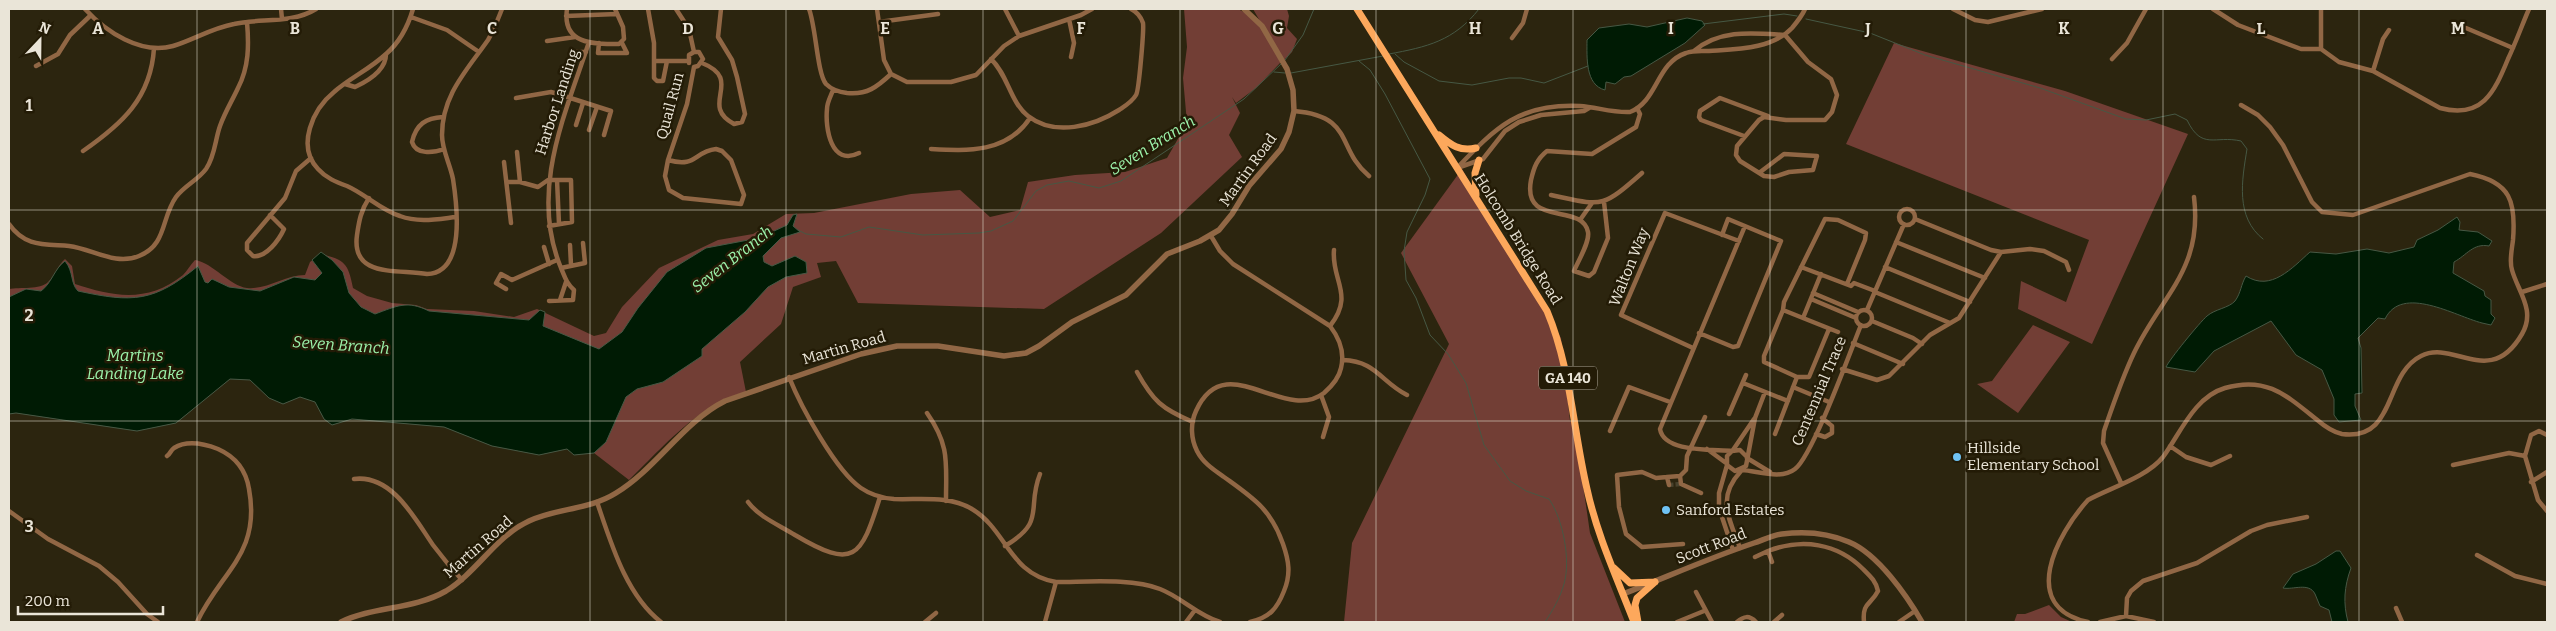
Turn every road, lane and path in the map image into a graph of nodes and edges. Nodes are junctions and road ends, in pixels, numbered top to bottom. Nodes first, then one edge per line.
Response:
1 (85, 9) edge
2 (281, 9) edge
3 (316, 9) edge
4 (413, 9) edge
5 (502, 9) edge
6 (567, 9) edge
7 (648, 9) edge
8 (676, 9) edge
9 (722, 9) edge
10 (809, 9) edge
11 (877, 9) edge
12 (1005, 9) edge
13 (1092, 9) edge
14 (1131, 9) edge
15 (1246, 9) edge
16 (1357, 9) edge
17 (1526, 9) edge
18 (1804, 9) edge
19 (1953, 9) edge
20 (2042, 9) edge
21 (2146, 9) edge
22 (2213, 9) edge
23 (2321, 9) edge
24 (2530, 9) edge
25 (616, 11) edge
26 (2015, 11) edge
27 (938, 14) dead end
28 (91, 15) junction
29 (411, 16) junction
30 (566, 16) junction
31 (282, 19) junction
32 (1069, 20) junction
33 (247, 22) junction
34 (879, 22) junction
35 (2466, 28) dead end
36 (2389, 30) dead end
37 (1785, 35) junction
38 (1019, 36) junction
39 (575, 37) junction
40 (1512, 38) dead end
41 (547, 41) dead end
42 (589, 42) junction
43 (599, 43) junction
44 (622, 43) junction
45 (154, 48) junction
46 (2513, 48) junction
47 (2321, 49) junction
48 (1694, 51) junction
49 (479, 52) junction
50 (586, 52) junction
51 (694, 52) junction
52 (386, 54) junction
53 (1071, 57) dead end
54 (991, 59) junction
55 (2112, 59) dead end
56 (655, 61) junction
57 (667, 61) junction
58 (688, 61) junction
59 (702, 63) junction
60 (36, 66) dead end
61 (694, 66) junction
62 (2373, 71) junction
63 (891, 74) junction
64 (345, 84) junction
65 (833, 90) junction
66 (561, 95) junction
67 (516, 98) dead end
68 (570, 99) junction
69 (583, 103) junction
70 (2241, 105) dead end
71 (1570, 106) junction
72 (597, 107) junction
73 (1589, 108) junction
74 (1637, 108) junction
75 (1294, 112) junction
76 (1570, 113) junction
77 (1769, 117) junction
78 (443, 118) junction
79 (1030, 118) junction
80 (576, 125) dead end
81 (1502, 126) junction
82 (589, 130) dead end
83 (1434, 130) junction
84 (1506, 131) junction
85 (604, 135) dead end
86 (1744, 136) junction
87 (931, 148) dead end
88 (1476, 148) junction
89 (444, 149) junction
90 (83, 151) dead end
91 (517, 152) dead end
92 (859, 153) dead end
93 (311, 158) junction
94 (668, 160) junction
95 (1479, 160) junction
96 (504, 162) dead end
97 (1457, 168) junction
98 (1642, 173) dead end
99 (1759, 173) junction
100 (1368, 176) dead end
101 (548, 180) junction
102 (557, 180) junction
103 (507, 182) junction
104 (520, 182) junction
105 (1551, 194) dead end
106 (369, 198) junction
107 (1476, 198) junction
108 (2194, 198) dead end
109 (1604, 202) junction
110 (1592, 203) junction
111 (270, 215) junction
112 (456, 217) junction
113 (1915, 219) junction
114 (1580, 220) junction
115 (511, 223) dead end
116 (9, 224) edge
117 (559, 224) junction
118 (1904, 224) junction
119 (549, 226) junction
120 (1745, 226) junction
121 (1722, 235) junction
122 (1211, 236) junction
123 (1738, 241) junction
124 (1896, 242) junction
125 (583, 243) dead end
126 (570, 245) dead end
127 (544, 247) dead end
128 (1334, 250) dead end
129 (2001, 252) junction
130 (557, 260) junction
131 (549, 264) junction
132 (571, 265) junction
133 (1801, 267) junction
134 (1885, 267) junction
135 (561, 268) junction
136 (2069, 270) dead end
137 (1822, 274) junction
138 (1985, 278) junction
139 (566, 282) junction
140 (1847, 284) junction
141 (2547, 284) edge
142 (506, 289) dead end
143 (1875, 292) junction
144 (2522, 292) junction
145 (1813, 293) junction
146 (1811, 299) junction
147 (560, 300) junction
148 (549, 301) dead end
149 (1970, 302) junction
150 (1783, 310) junction
151 (1867, 310) junction
152 (1858, 312) junction
153 (1803, 318) junction
154 (1856, 318) junction
155 (1872, 321) junction
156 (1951, 324) junction
157 (1861, 325) junction
158 (1330, 326) junction
159 (1829, 329) junction
160 (1838, 332) dead end
161 (1699, 333) junction
162 (1853, 343) junction
163 (1922, 344) junction
164 (1693, 348) junction
165 (1343, 360) junction
166 (1903, 364) junction
167 (1842, 369) junction
168 (1137, 372) dead end
169 (1746, 376) dead end
170 (1796, 377) junction
171 (789, 378) junction
172 (1743, 383) junction
173 (1793, 387) junction
174 (1766, 392) junction
175 (1321, 395) junction
176 (1407, 395) dead end
177 (1788, 400) junction
178 (1670, 402) junction
179 (1829, 402) junction
180 (927, 413) dead end
181 (1729, 414) dead end
182 (1705, 417) dead end
183 (1755, 418) junction
184 (1822, 418) junction
185 (1193, 422) junction
186 (1610, 431) dead end
187 (1775, 434) dead end
188 (1816, 434) junction
189 (2547, 435) edge
190 (1323, 437) dead end
191 (2170, 446) junction
192 (1692, 448) junction
193 (1706, 449) junction
194 (1733, 450) junction
195 (167, 456) dead end
196 (2230, 456) dead end
197 (2526, 456) junction
198 (1747, 457) junction
199 (1727, 464) junction
200 (2453, 465) dead end
201 (1742, 470) junction
202 (1770, 472) junction
203 (2547, 472) edge
204 (1040, 474) dead end
205 (1680, 476) junction
206 (1667, 477) junction
207 (354, 479) dead end
208 (2531, 482) junction
209 (2121, 483) junction
210 (1669, 485) dead end
211 (1701, 493) dead end
212 (880, 497) junction
213 (946, 501) junction
214 (597, 502) junction
215 (748, 502) dead end
216 (9, 511) edge
217 (2547, 511) edge
218 (2307, 517) dead end
219 (1683, 544) dead end
220 (1005, 546) junction
221 (1740, 548) junction
222 (1733, 550) junction
223 (1768, 551) junction
224 (2477, 555) dead end
225 (1755, 556) dead end
226 (1772, 562) dead end
227 (1611, 565) junction
228 (462, 580) junction
229 (1056, 582) junction
230 (1655, 582) junction
231 (2547, 584) edge
232 (1696, 592) dead end
233 (1623, 594) junction
234 (2396, 608) dead end
235 (1195, 610) junction
236 (1915, 610) junction
237 (1704, 611) junction
238 (936, 613) dead end
239 (1782, 615) dead end
240 (2126, 616) junction
241 (1257, 621) edge
242 (158, 622) edge
243 (197, 622) edge
244 (341, 622) edge
245 (661, 622) edge
246 (925, 622) edge
247 (1045, 622) edge
248 (1186, 622) edge
249 (1220, 622) edge
250 (1250, 622) edge
251 (1634, 622) edge
252 (1638, 622) edge
253 (1676, 622) edge
254 (1712, 622) edge
255 (1737, 622) edge
256 (1756, 622) edge
257 (1774, 622) edge
258 (1864, 622) edge
259 (1899, 622) edge
260 (1922, 622) edge
261 (2088, 622) edge
262 (2100, 622) edge
263 (2154, 622) edge
264 (2402, 622) edge

1 - 28 street
2 - 31 street
3 - 31 street
4 - 29 street
5 - 49 street
6 - 30 street
7 - 56 street
8 - 51 street
9 - 59 street
10 - 65 street
11 - 34 street
12 - 38 street
13 - 32 street
14 - 79 street
15 - 75 street, Martin Road
16 - 83 main road, Holcomb Bridge Road / GA 140
17 - 40 street
18 - 37 street
19 - 26 street
20 - 26 street
21 - 55 street
22 - 47 street
23 - 47 street
24 - 46 street
25 - 30 street
25 - 44 street
27 - 34 street
28 - 45 street
28 - 60 street
29 - 49 street
29 - 52 street
30 - 39 street
31 - 33 street
32 - 38 street
32 - 53 street
33 - 45 street
33 - 116 street
34 - 63 street
35 - 46 street
36 - 62 street
37 - 48 street
37 - 48 street
37 - 77 street
38 - 54 street
39 - 41 street
39 - 42 street
42 - 43 street, Harbor Landing
42 - 50 street, Harbor Landing
43 - 44 street, Harbor Landing
43 - 44 street
45 - 90 street
46 - 62 street
47 - 62 street
48 - 74 street
49 - 78 street
50 - 66 street
50 - 68 street, Harbor Landing
51 - 58 street, Quail Run
51 - 59 street
52 - 64 street
52 - 64 street
54 - 63 street
54 - 79 street
56 - 57 street
56 - 57 street
57 - 58 street
58 - 61 street, Quail Run
59 - 61 street
61 - 94 street, Quail Run
63 - 65 street
64 - 93 street
65 - 92 street
66 - 67 street
66 - 68 street
68 - 69 street
68 - 101 street, Harbor Landing
69 - 72 street
69 - 80 street
70 - 144 street
71 - 73 street
71 - 76 street
71 - 81 street
72 - 82 street
72 - 85 street
73 - 74 street
73 - 76 street
74 - 114 street
75 - 100 street
75 - 122 street, Martin Road
76 - 84 street
77 - 86 street
77 - 86 street
78 - 89 street
78 - 89 street
79 - 87 street
81 - 84 street
81 - 88 street
83 - 88 main road
83 - 97 main road, Holcomb Bridge Road / GA 140
84 - 95 street
86 - 99 street
88 - 97 street
89 - 112 street
91 - 104 street
93 - 106 street
93 - 111 street
94 - 94 street, Quail Run
95 - 97 street
95 - 107 main road
96 - 103 street
97 - 107 main road, Holcomb Bridge Road / GA 140
98 - 109 street
99 - 99 street
101 - 102 street
101 - 104 street
101 - 119 street, Harbor Landing
102 - 117 street
102 - 117 street
103 - 104 street
103 - 115 street
105 - 110 street
106 - 112 street
106 - 112 street
107 - 227 main road, Holcomb Bridge Road / GA 140
108 - 209 street
109 - 110 street
109 - 114 street
110 - 114 street
111 - 111 street
113 - 118 street
113 - 118 street
113 - 129 street
117 - 119 street
118 - 124 street
119 - 130 street, Harbor Landing
120 - 121 street
120 - 123 street
120 - 161 street
121 - 123 street, Walton Way
121 - 164 street, Walton Way
122 - 158 street
122 - 171 street, Martin Road
123 - 161 street
124 - 134 street
124 - 138 street
125 - 132 street
126 - 132 street
127 - 131 street
128 - 158 street
129 - 136 street
129 - 138 street
130 - 131 street
130 - 135 street, Harbor Landing
131 - 142 street
132 - 135 street
133 - 137 street
133 - 140 street
133 - 150 street
134 - 143 street
134 - 149 street
135 - 139 street, Harbor Landing
137 - 140 street
137 - 145 street
138 - 149 street
139 - 147 street
139 - 147 street, Harbor Landing
140 - 143 street
141 - 144 street
143 - 151 street
143 - 156 street
144 - 191 street
145 - 146 street
145 - 152 street
146 - 153 street
146 - 154 street
147 - 148 street
149 - 156 street
150 - 153 street
150 - 170 street
151 - 152 street
151 - 155 street
152 - 154 street
153 - 159 street
154 - 157 street, Centennial Trace
155 - 157 street, Centennial Trace
155 - 163 street
156 - 163 street
157 - 162 street, Centennial Trace
158 - 165 street
159 - 160 street
159 - 170 street
161 - 164 street
162 - 166 street
162 - 167 street, Centennial Trace
163 - 166 street
164 - 178 street
165 - 175 street
165 - 176 street
166 - 167 street
167 - 179 street, Centennial Trace
168 - 185 street
169 - 172 street
170 - 173 street
171 - 212 street
171 - 214 street, Martin Road
172 - 174 street
172 - 181 street
173 - 177 street
173 - 179 street
174 - 177 street
174 - 183 street
175 - 185 street
175 - 190 street
177 - 187 street
178 - 186 street
178 - 192 street
179 - 184 street, Centennial Trace
180 - 213 street
182 - 192 street
183 - 194 street
183 - 198 street
184 - 188 street, Centennial Trace
184 - 188 street
185 - 241 street
188 - 202 street, Centennial Trace
189 - 197 street
191 - 196 street
191 - 209 street
192 - 193 street
192 - 205 street
193 - 194 street
193 - 199 street
194 - 198 street
194 - 199 street
195 - 243 street
197 - 200 street
197 - 208 street
198 - 201 street
198 - 202 street
199 - 201 street
199 - 222 street
201 - 202 street, Centennial Trace
201 - 221 street
203 - 208 street
204 - 220 street
205 - 206 street
205 - 211 street
206 - 210 street
206 - 219 street
207 - 228 street
208 - 217 street
209 - 261 street
212 - 213 street
212 - 215 street
213 - 220 street
214 - 228 street, Martin Road
214 - 245 street
216 - 242 street
218 - 240 street
220 - 229 street
221 - 222 street, Scott Road
221 - 236 street, Scott Road
222 - 230 street, Scott Road
223 - 225 street
223 - 226 street
223 - 258 street
224 - 231 street
227 - 230 main road
227 - 233 main road, Holcomb Bridge Road / GA 140
228 - 244 street, Martin Road
229 - 235 street
229 - 247 street
230 - 233 street, Scott Road
230 - 252 main road
232 - 237 street
233 - 251 main road, Holcomb Bridge Road / GA 140
234 - 264 street
235 - 248 street
235 - 249 street
236 - 259 street
236 - 260 street, Scott Road
237 - 253 street
237 - 254 street
238 - 246 street
239 - 257 street
240 - 262 street
240 - 263 street
241 - 250 street
255 - 256 street

